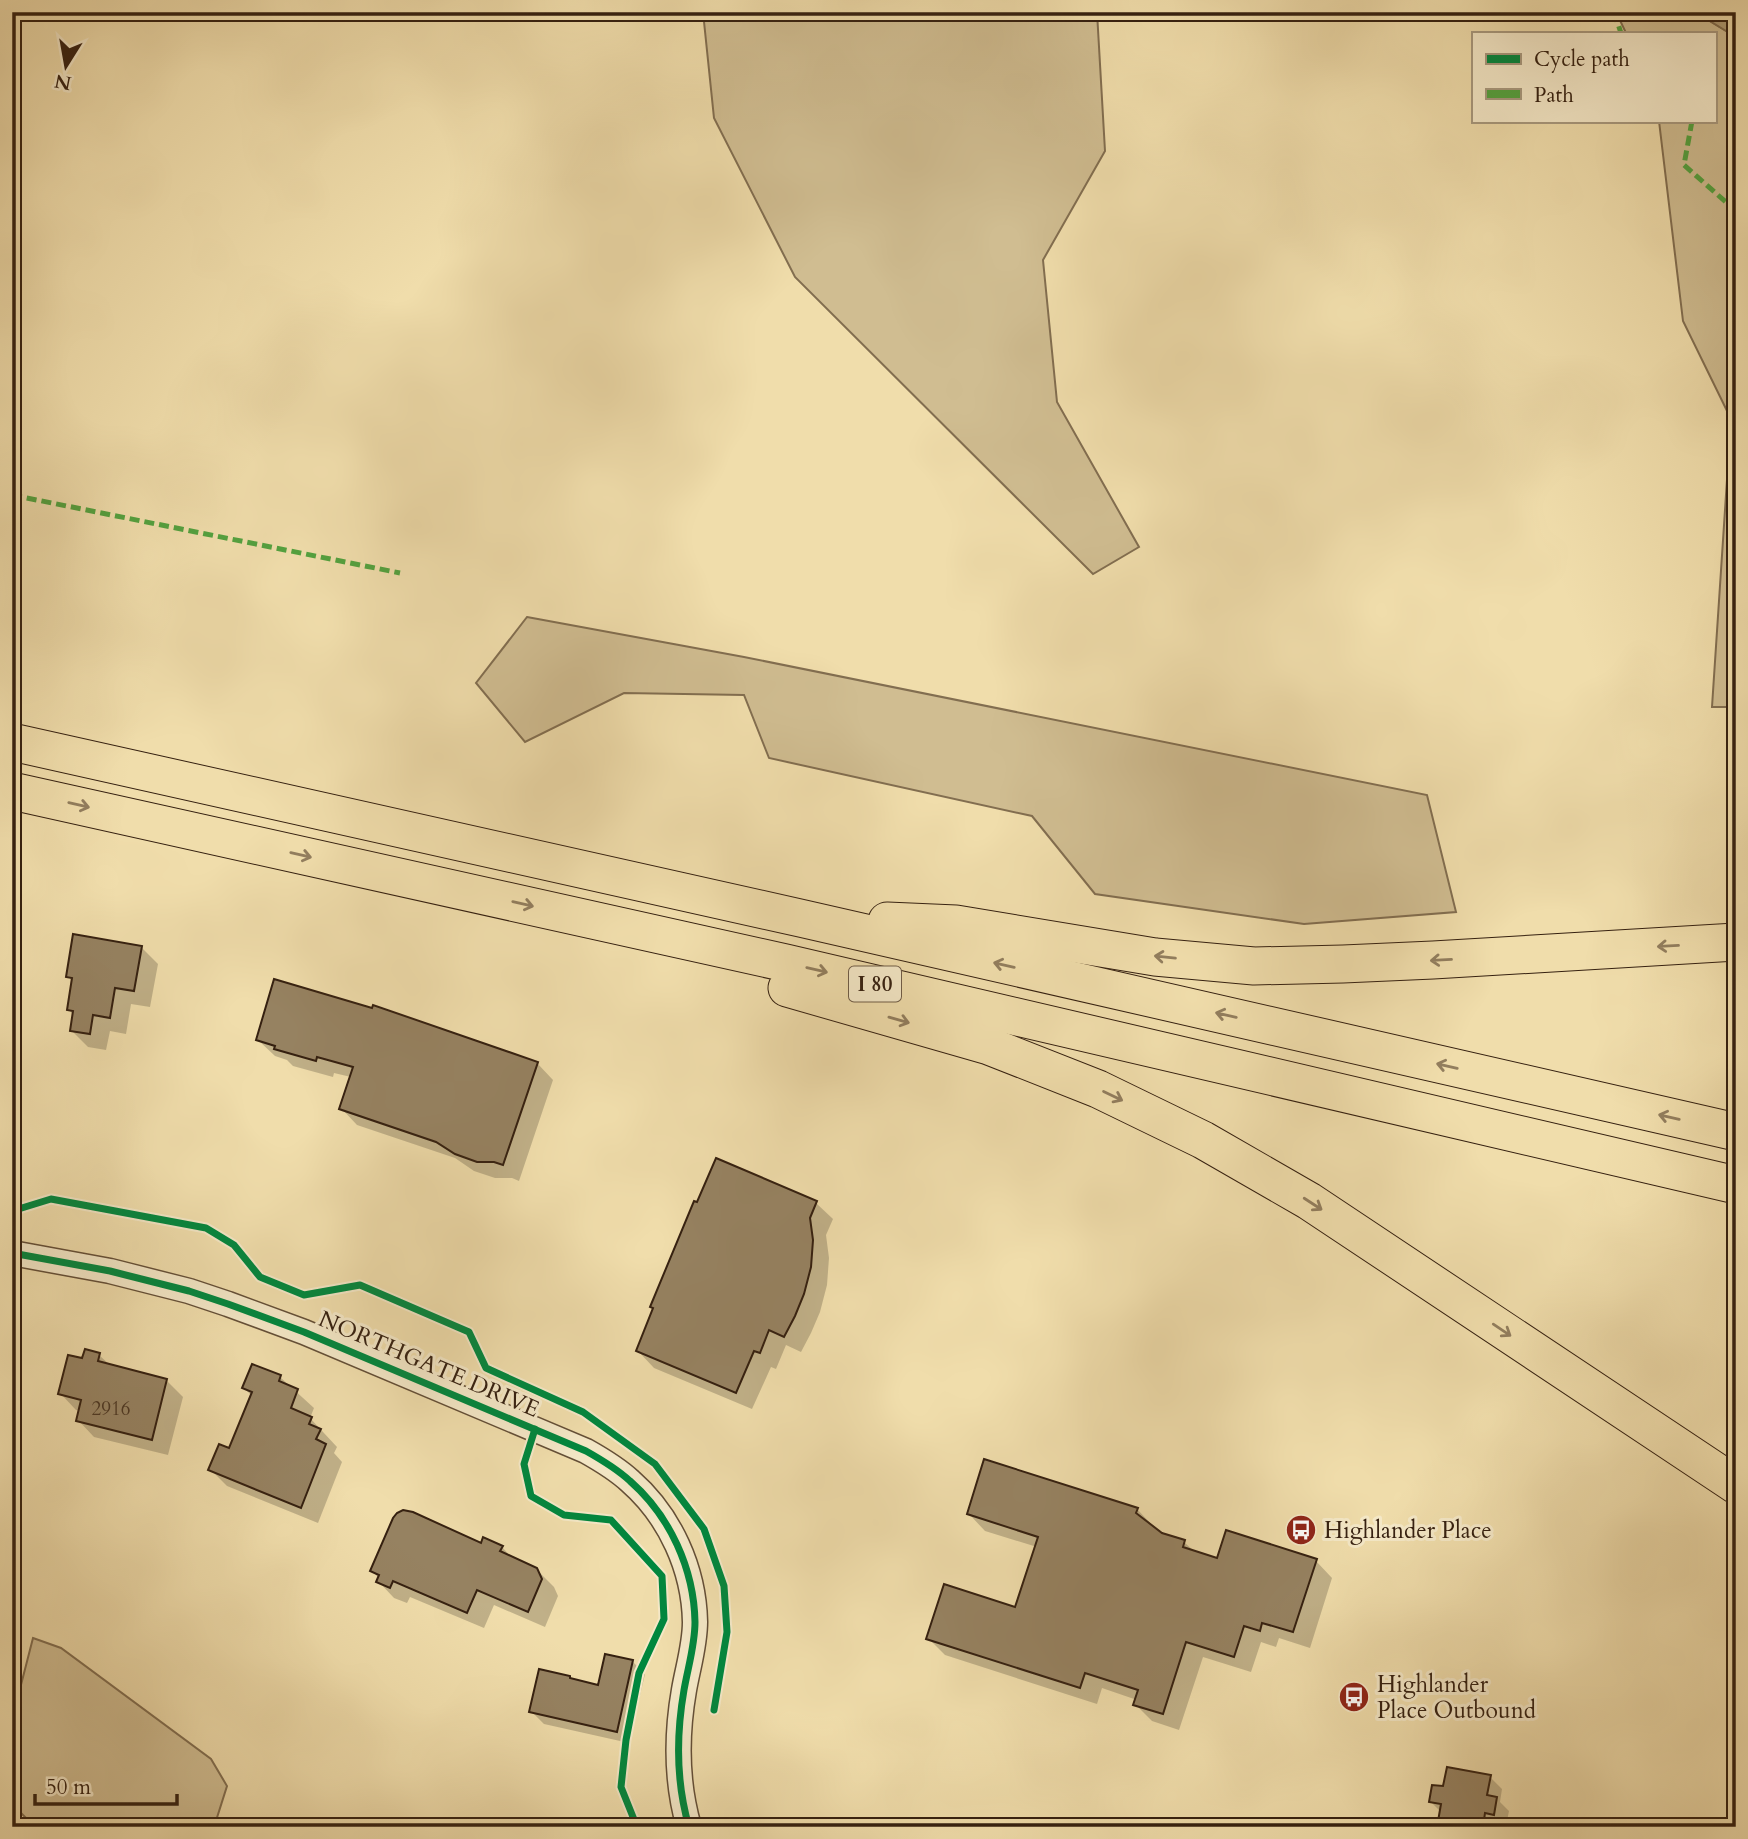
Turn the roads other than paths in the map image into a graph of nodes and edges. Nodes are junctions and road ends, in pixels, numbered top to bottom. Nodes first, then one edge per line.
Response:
1 (12, 742) edge
2 (12, 791) edge
3 (800, 918) junction
4 (1736, 942) edge
5 (699, 943) junction
6 (1736, 1132) edge
7 (1736, 1185) edge
8 (12, 1253) edge
9 (1736, 1485) edge
10 (689, 1827) edge

1 - 3 highway, I 80
2 -> 5 highway, I 80
4 -> 3 highway
6 -> 3 highway, I 80
5 -> 7 highway, I 80
5 -> 9 highway
8 - 10 street, NORTHGATE DRIVE

